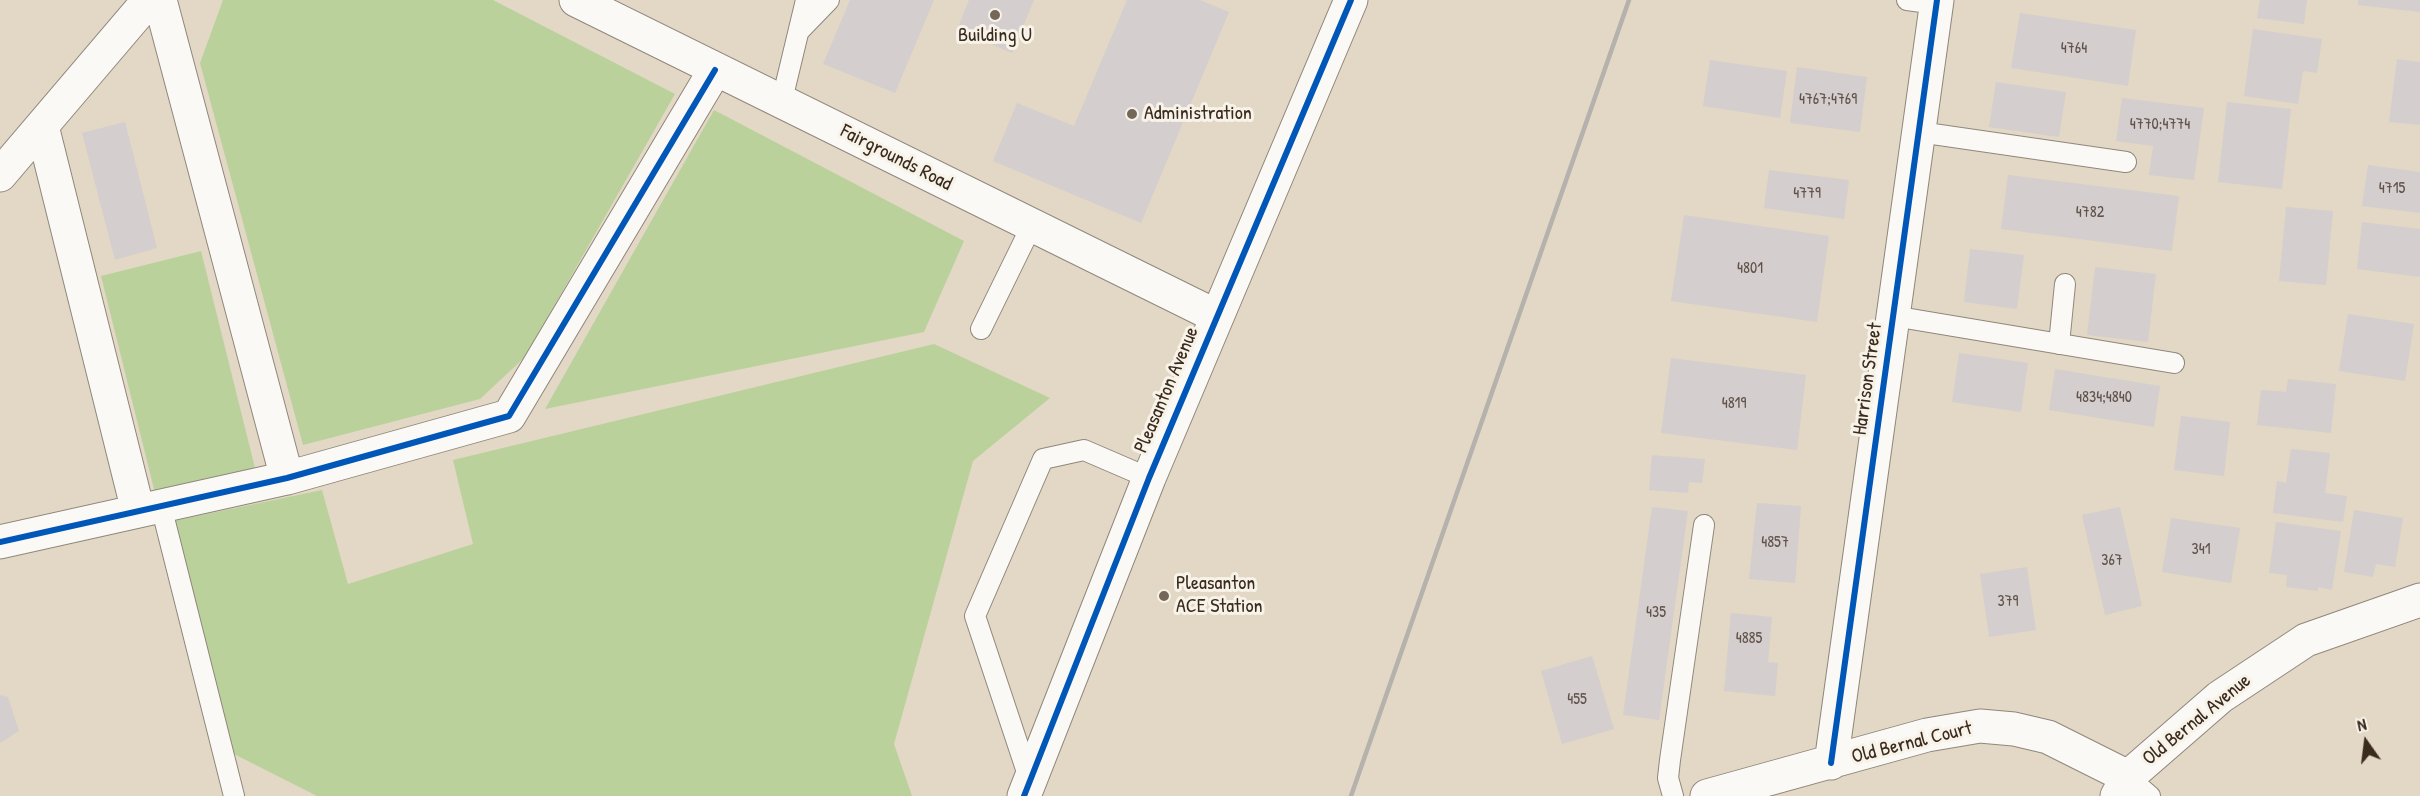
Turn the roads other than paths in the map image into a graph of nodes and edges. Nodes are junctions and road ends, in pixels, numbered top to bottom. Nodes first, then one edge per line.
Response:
1 (149, 0) edge
2 (160, 0) edge
3 (576, 0) edge
4 (806, 0) edge
5 (829, 0) edge
6 (1351, 0) edge
7 (1927, 1) edge
8 (799, 31) junction
9 (715, 70) junction
10 (782, 100) junction
11 (42, 126) junction
12 (1919, 132) junction
13 (2126, 162) dead end
14 (0, 175) edge
15 (1031, 227) junction
16 (2065, 284) dead end
17 (1216, 316) junction
18 (1893, 316) junction
19 (981, 329) dead end
20 (2059, 344) junction
21 (2174, 363) dead end
22 (287, 478) junction
23 (1149, 478) junction
24 (150, 508) junction
25 (1704, 525) dead end
26 (0, 542) edge
27 (2420, 600) edge
28 (1831, 764) junction
29 (1027, 788) edge
30 (2131, 790) edge
31 (234, 796) edge
32 (1672, 796) edge
33 (1707, 796) edge

1 - 11 street
2 - 22 street
3 - 9 street, Fairgrounds Road
4 - 8 lane
5 - 8 lane
6 - 17 street, Pleasanton Avenue
7 - 12 street, Harrison Street
8 - 10 lane
9 - 10 street, Fairgrounds Road
9 - 22 street
10 - 15 street, Fairgrounds Road
11 - 14 street
11 - 24 street
12 - 13 lane
12 - 18 street, Harrison Street
15 - 17 street, Fairgrounds Road
15 - 19 lane
16 - 20 lane
17 - 23 street, Pleasanton Avenue
18 - 20 lane
18 - 28 street, Harrison Street
20 - 21 lane
22 - 24 street
23 - 29 street, Pleasanton Avenue
23 - 29 lane
24 - 26 street
24 - 31 lane
25 - 32 lane
27 - 30 street, Old Bernal Avenue
28 - 30 street, Old Bernal Court
28 - 33 street, Old Bernal Court

